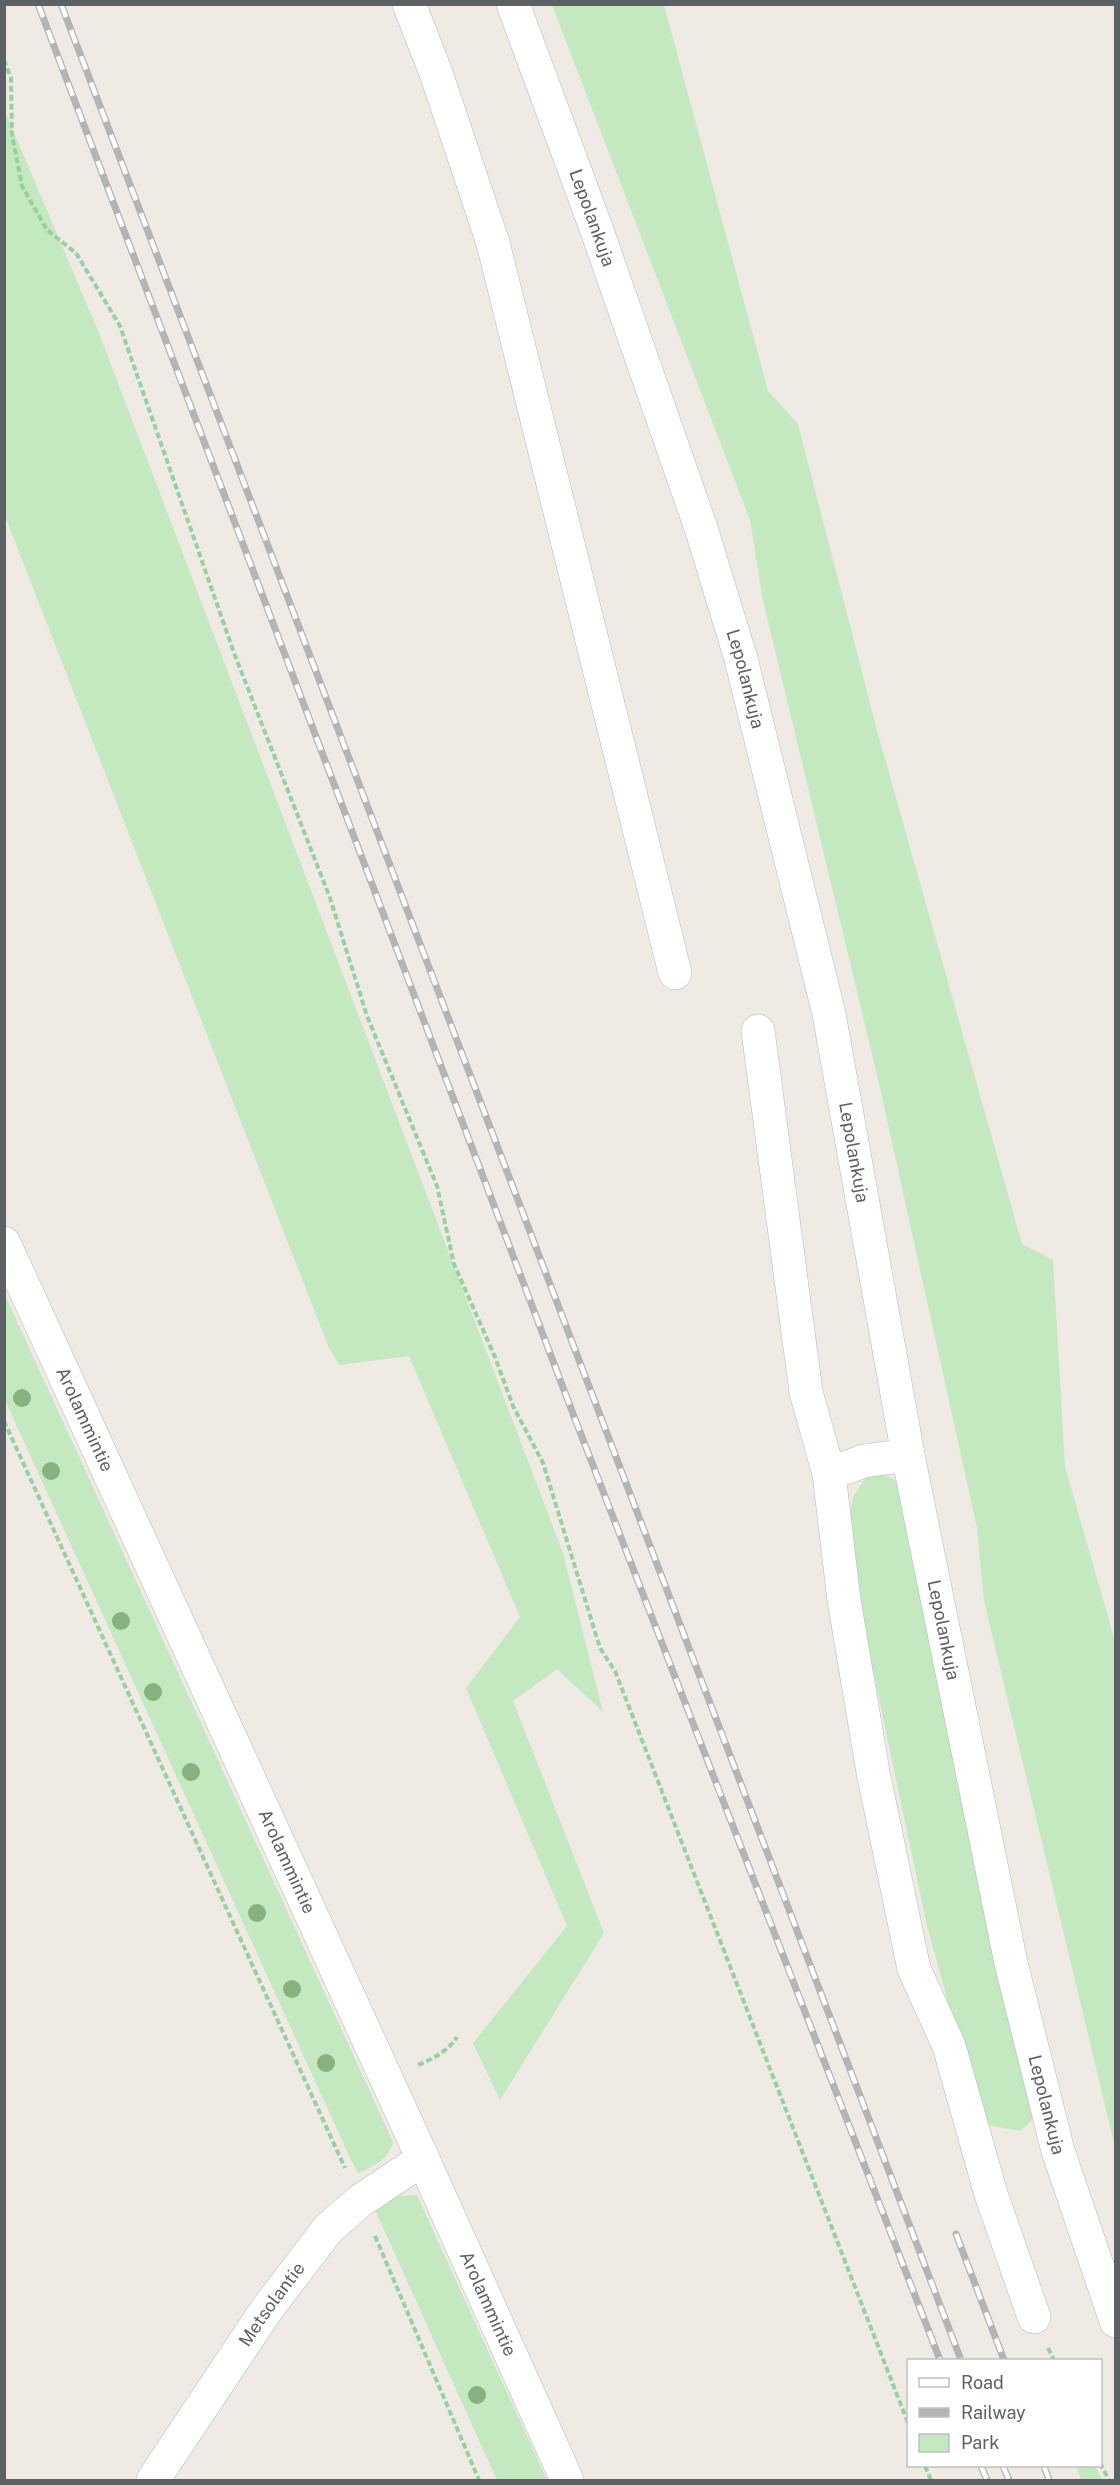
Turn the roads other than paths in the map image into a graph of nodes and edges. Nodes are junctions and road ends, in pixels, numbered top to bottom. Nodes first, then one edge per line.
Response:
1 (409, 4) edge
2 (513, 4) edge
3 (675, 973) dead end
4 (758, 1030) dead end
5 (4, 1243) edge
6 (908, 1455) junction
7 (829, 1474) junction
8 (423, 2159) junction
9 (1034, 2317) dead end
10 (1116, 2321) edge
11 (153, 2481) edge
12 (567, 2481) edge

1 - 3 street
2 - 6 street, Lepolankuja
4 - 7 street
5 - 8 street, Arolammintie
6 - 7 street
6 - 10 street, Lepolankuja
7 - 9 street
8 - 11 street, Metsolantie
8 - 12 street, Arolammintie

